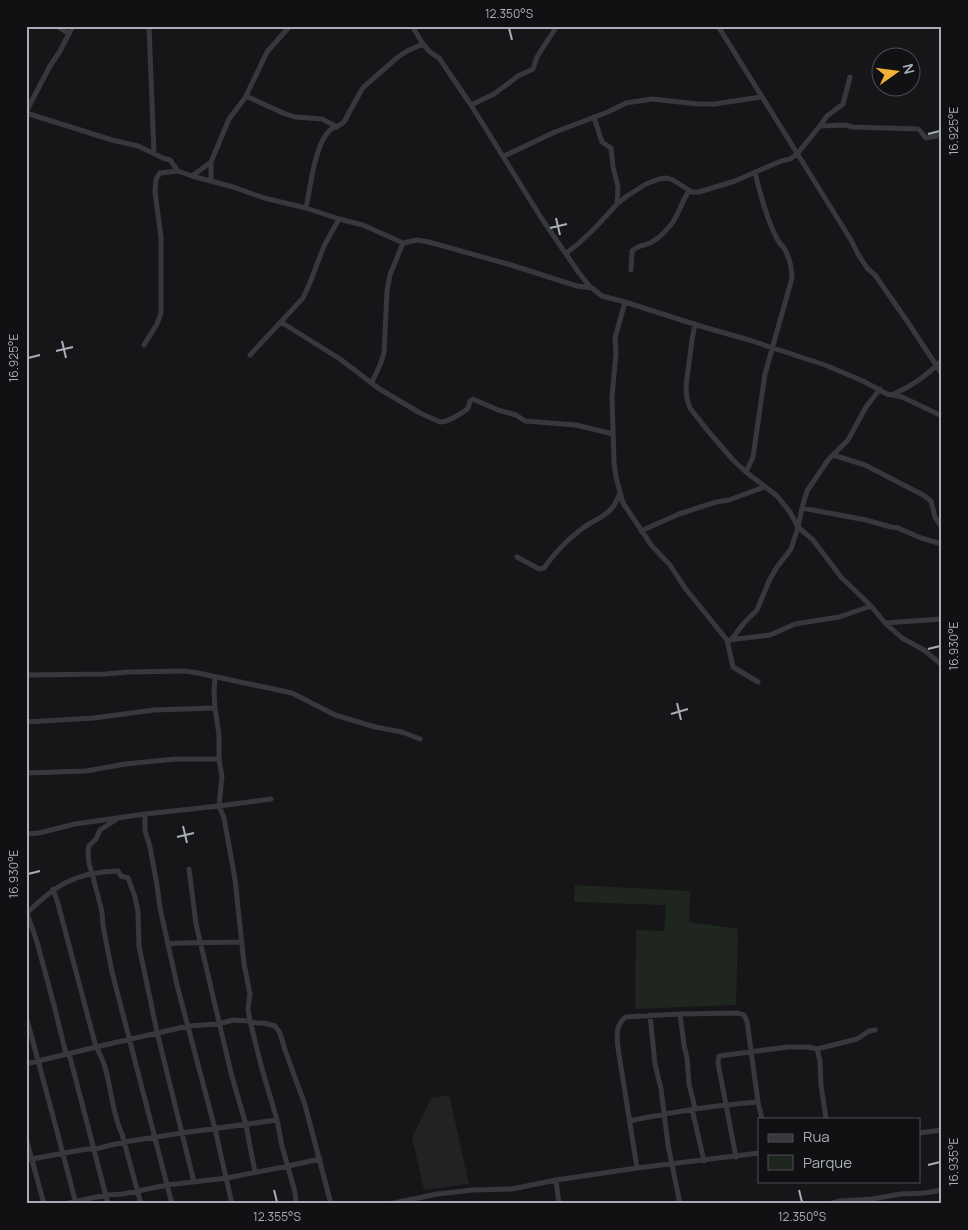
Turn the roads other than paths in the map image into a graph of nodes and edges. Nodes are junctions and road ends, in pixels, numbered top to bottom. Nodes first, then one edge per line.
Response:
1 (57, 26) edge
2 (73, 26) edge
3 (149, 26) edge
4 (290, 26) edge
5 (412, 26) edge
6 (557, 26) edge
7 (718, 26) edge
8 (69, 34) junction
9 (423, 44) junction
10 (850, 77) dead end
11 (246, 96) junction
12 (761, 97) junction
13 (471, 105) junction
14 (26, 113) edge
15 (594, 117) junction
16 (820, 126) junction
17 (337, 127) junction
18 (942, 135) edge
19 (798, 153) junction
20 (154, 154) junction
21 (504, 156) junction
22 (211, 162) junction
23 (178, 170) junction
24 (755, 172) junction
25 (192, 176) junction
26 (211, 181) junction
27 (689, 191) junction
28 (617, 204) junction
29 (306, 208) junction
30 (339, 219) junction
31 (403, 243) junction
32 (566, 253) junction
33 (631, 270) dead end
34 (592, 288) junction
35 (625, 302) junction
36 (281, 322) junction
37 (695, 324) junction
38 (144, 345) dead end
39 (772, 348) junction
40 (250, 355) dead end
41 (942, 360) edge
42 (936, 366) junction
43 (942, 374) edge
44 (372, 382) junction
45 (880, 389) junction
46 (893, 395) junction
47 (942, 416) edge
48 (613, 434) junction
49 (834, 456) junction
50 (746, 472) junction
51 (764, 487) junction
52 (620, 492) junction
53 (802, 508) junction
54 (798, 527) junction
55 (942, 528) edge
56 (641, 531) junction
57 (942, 544) edge
58 (518, 556) dead end
59 (871, 606) junction
60 (942, 619) edge
61 (885, 623) junction
62 (729, 640) junction
63 (942, 665) edge
64 (26, 676) edge
65 (215, 678) junction
66 (758, 682) dead end
67 (215, 708) junction
68 (26, 722) edge
69 (420, 739) dead end
70 (219, 759) junction
71 (26, 772) edge
72 (271, 799) dead end
73 (220, 806) junction
74 (145, 814) junction
75 (117, 819) junction
76 (26, 834) edge
77 (189, 869) dead end
78 (92, 873) junction
79 (53, 889) junction
80 (26, 914) edge
81 (200, 942) junction
82 (242, 942) junction
83 (168, 944) junction
84 (680, 1014) junction
85 (650, 1015) junction
86 (26, 1016) edge
87 (250, 1021) junction
88 (219, 1024) junction
89 (188, 1026) junction
90 (875, 1030) dead end
91 (157, 1032) junction
92 (130, 1039) junction
93 (96, 1047) junction
94 (817, 1049) junction
95 (752, 1052) junction
96 (66, 1054) junction
97 (38, 1061) junction
98 (26, 1064) edge
99 (758, 1102) junction
100 (726, 1104) junction
101 (694, 1108) junction
102 (664, 1114) junction
103 (762, 1118) edge
104 (826, 1118) edge
105 (277, 1120) junction
106 (629, 1121) junction
107 (246, 1125) junction
108 (215, 1129) junction
109 (942, 1130) edge
110 (182, 1133) junction
111 (920, 1133) edge
112 (26, 1138) edge
113 (155, 1138) junction
114 (124, 1142) junction
115 (95, 1149) junction
116 (64, 1153) junction
117 (758, 1154) edge
118 (736, 1156) junction
119 (320, 1159) junction
120 (29, 1160) edge
121 (704, 1160) junction
122 (673, 1163) junction
123 (288, 1166) junction
124 (637, 1168) junction
125 (255, 1172) junction
126 (227, 1178) junction
127 (556, 1180) junction
128 (194, 1182) junction
129 (167, 1185) junction
130 (942, 1190) edge
131 (138, 1191) junction
132 (106, 1195) junction
133 (76, 1202) edge
134 (44, 1204) edge
135 (64, 1204) edge
136 (108, 1204) edge
137 (141, 1204) edge
138 (172, 1204) edge
139 (232, 1204) edge
140 (296, 1204) edge
141 (331, 1204) edge
142 (389, 1204) edge
143 (559, 1204) edge
144 (680, 1204) edge
145 (829, 1204) edge

1 - 8 street
2 - 8 street
3 - 20 street
4 - 11 street
5 - 9 street
6 - 13 street
7 - 12 street
8 - 14 street
9 - 13 street
9 - 17 street
10 - 16 street
11 - 17 street
11 - 22 street
12 - 15 street
12 - 19 street
13 - 21 street
14 - 20 street
15 - 21 street
15 - 28 street
16 - 18 street
16 - 19 street
17 - 29 street
19 - 24 street
19 - 42 street
20 - 23 street
21 - 32 street
22 - 25 street
22 - 26 street
23 - 25 street
23 - 38 street
24 - 27 street
24 - 39 street
25 - 26 street
26 - 29 street
27 - 28 street
27 - 33 street
28 - 32 street
29 - 30 street
30 - 31 street
30 - 36 street
31 - 34 street
31 - 44 street
32 - 34 street
34 - 35 street
35 - 37 street
35 - 48 street
36 - 40 street
36 - 44 street
37 - 39 street
37 - 50 street
39 - 45 street
39 - 50 street
41 - 42 street
42 - 43 street
42 - 46 street
44 - 48 street
45 - 46 street
45 - 49 street
46 - 47 street
48 - 52 street
49 - 53 street
49 - 55 street
50 - 51 street
51 - 54 street
51 - 56 street
52 - 56 street
52 - 58 street
53 - 54 street
53 - 57 street
54 - 59 street
54 - 62 street
56 - 62 street
59 - 61 street
59 - 62 street
60 - 61 street
61 - 63 street
62 - 66 street
64 - 65 street
65 - 67 street
65 - 69 street
67 - 68 street
67 - 70 street
70 - 71 street
70 - 73 street
72 - 73 street
73 - 74 street
73 - 82 street
74 - 75 street
74 - 83 street
75 - 76 street
75 - 78 street
77 - 81 street
78 - 79 street
78 - 91 street
78 - 92 street
79 - 80 street
79 - 93 street
80 - 96 street
81 - 82 street
81 - 83 street
81 - 88 street
82 - 87 street
83 - 89 street
84 - 85 street
84 - 95 street
84 - 101 street
85 - 102 street
85 - 106 street
86 - 97 street
87 - 88 street
87 - 105 street
87 - 119 street
88 - 89 street
88 - 107 street
89 - 91 street
89 - 108 street
90 - 94 street
91 - 92 street
91 - 110 street
92 - 93 street
92 - 113 street
93 - 96 street
93 - 114 street
94 - 95 street
94 - 104 street
95 - 99 street
95 - 100 street
96 - 97 street
96 - 115 street
97 - 98 street
97 - 116 street
99 - 100 street
99 - 103 street
100 - 101 street
100 - 118 street
101 - 102 street
101 - 121 street
102 - 106 street
102 - 122 street
105 - 107 street
105 - 123 street
106 - 124 street
107 - 108 street
107 - 125 street
108 - 110 street
108 - 126 street
109 - 111 street
110 - 113 street
110 - 128 street
112 - 120 street
113 - 114 street
113 - 129 street
114 - 115 street
114 - 131 street
115 - 116 street
115 - 132 street
116 - 120 street
116 - 133 street
117 - 118 street
118 - 121 street
119 - 123 street
119 - 141 street
120 - 134 street
121 - 122 street
122 - 124 street
122 - 144 street
123 - 125 street
123 - 140 street
124 - 127 street
125 - 126 street
126 - 128 street
126 - 139 street
127 - 142 street
127 - 143 street
128 - 129 street
129 - 131 street
129 - 138 street
130 - 145 street
131 - 132 street
131 - 137 street
132 - 133 street
132 - 136 street
133 - 135 street

